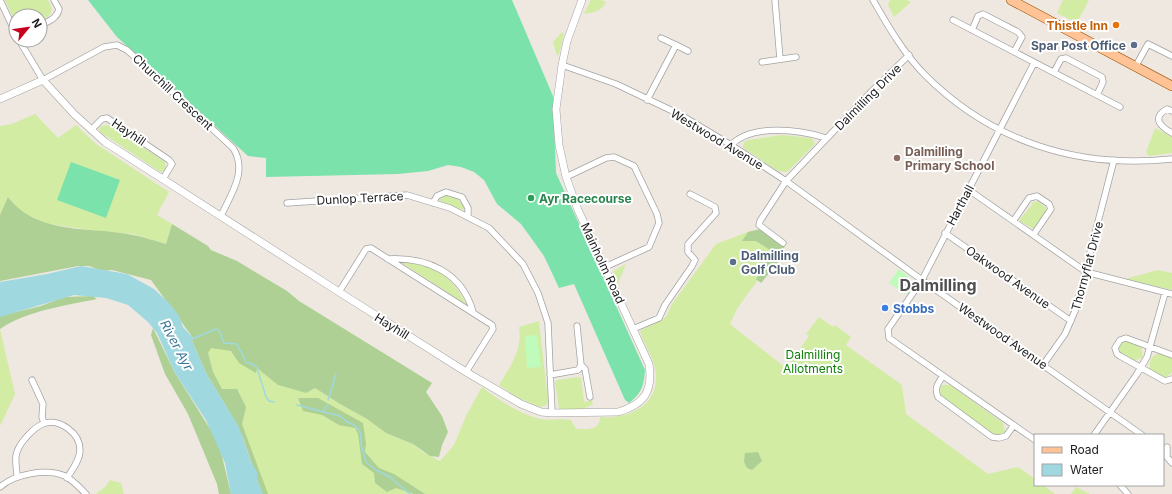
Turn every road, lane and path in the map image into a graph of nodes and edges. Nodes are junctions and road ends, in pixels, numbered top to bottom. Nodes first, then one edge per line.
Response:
1 (0, 0) edge
2 (54, 0) edge
3 (582, 0) edge
4 (775, 0) edge
5 (873, 0) edge
6 (1011, 0) edge
7 (1023, 0) edge
8 (8, 17) edge
9 (953, 20) dead end
10 (48, 22) edge
11 (972, 30) junction
12 (661, 38) dead end
13 (676, 45) junction
14 (24, 48) edge
15 (688, 51) dead end
16 (1014, 52) junction
17 (909, 55) junction
18 (1172, 56) edge
19 (796, 57) dead end
20 (780, 59) junction
21 (762, 62) dead end
22 (1138, 62) junction
23 (1034, 63) junction
24 (562, 65) junction
25 (1054, 72) junction
26 (43, 80) junction
27 (1172, 80) edge
28 (1172, 86) edge
29 (1097, 95) junction
30 (0, 99) edge
31 (647, 100) junction
32 (1120, 107) dead end
33 (1172, 111) edge
34 (91, 130) junction
35 (1000, 131) junction
36 (1172, 133) edge
37 (826, 138) junction
38 (731, 145) junction
39 (1172, 159) edge
40 (1114, 160) junction
41 (566, 177) junction
42 (163, 180) junction
43 (786, 181) junction
44 (969, 190) junction
45 (690, 194) dead end
46 (287, 203) dead end
47 (432, 203) junction
48 (221, 216) junction
49 (468, 217) junction
50 (1014, 220) junction
51 (946, 233) junction
52 (1034, 234) junction
53 (783, 243) dead end
54 (388, 259) junction
55 (605, 267) junction
56 (1086, 272) junction
57 (922, 280) junction
58 (338, 292) junction
59 (1165, 293) junction
60 (1172, 294) edge
61 (474, 312) junction
62 (1071, 321) junction
63 (577, 326) dead end
64 (633, 329) junction
65 (1151, 346) junction
66 (1172, 355) edge
67 (581, 365) junction
68 (1043, 365) junction
69 (1141, 368) junction
70 (466, 372) junction
71 (550, 375) junction
72 (944, 376) junction
73 (1172, 379) edge
74 (28, 389) dead end
75 (590, 397) dead end
76 (638, 403) joint
77 (1110, 411) junction
78 (552, 413) junction
79 (44, 423) junction
80 (1014, 425) junction
81 (1095, 434) edge
82 (1141, 434) edge
83 (1034, 439) edge
84 (1167, 447) edge
85 (1172, 464) edge
86 (17, 476) junction
87 (67, 478) junction
88 (1121, 486) edge
89 (0, 487) edge
90 (86, 494) edge
91 (1128, 494) edge

1 - 8 street
2 - 10 street
3 - 24 street, Mainholm Road
4 - 20 street
5 - 17 street
6 - 28 main road
7 - 22 main road
9 - 11 street
11 - 16 street
11 - 16 street
12 - 13 street
13 - 15 street
13 - 31 street
14 - 26 street
16 - 23 street
17 - 35 street
17 - 37 street, Dalmilling Drive
18 - 22 street
19 - 20 street
20 - 21 street
22 - 27 main road
23 - 25 street
23 - 35 street, Harthall
24 - 31 street, Westwood Avenue
24 - 41 street, Mainholm Road
25 - 29 street
25 - 29 street
26 - 30 street
26 - 34 street, Hayhill
26 - 48 street, Churchill Crescent
29 - 32 street
31 - 38 street, Westwood Avenue
33 - 36 street
34 - 42 street, Hayhill
34 - 42 street, Hayhill
35 - 40 street
35 - 44 street, Harthall
37 - 38 street, Dalmilling Drive
37 - 43 street, Dalmilling Drive
38 - 43 street, Westwood Avenue
39 - 40 street
40 - 56 street, Thornyflat Drive
41 - 55 street, Mainholm Road
41 - 55 street
42 - 48 street, Hayhill
43 - 53 street
43 - 57 street, Westwood Avenue
44 - 50 street
44 - 51 street, Harthall
45 - 64 street
46 - 47 street, Dunlop Terrace
47 - 49 street, Dunlop Terrace
47 - 49 street
48 - 58 street, Hayhill
49 - 71 street, Dunlop Terrace
50 - 52 street
50 - 52 street
51 - 57 street, Harthall
51 - 62 street, Oakwood Avenue
52 - 56 street
54 - 58 street
54 - 61 street
54 - 61 street
55 - 64 street, Mainholm Road
56 - 59 street
56 - 62 street, Thornyflat Drive
57 - 68 street, Westwood Avenue
57 - 72 street, Harthall
58 - 70 street, Hayhill
59 - 60 street
59 - 65 street
61 - 70 street
62 - 68 street, Thornyflat Drive
63 - 67 street
64 - 76 street, Mainholm Road
65 - 66 street
65 - 69 street
65 - 69 street
67 - 71 street
67 - 75 street
68 - 77 street, Westwood Avenue
69 - 73 street
69 - 77 street
70 - 78 street, Hayhill
71 - 78 street, Dunlop Terrace
72 - 80 street, Harthall
72 - 80 street
74 - 79 street
76 - 78 street, Hayhill
77 - 81 street
77 - 82 street, Westwood Avenue
79 - 86 street
79 - 87 street
80 - 83 street, Harthall
84 - 85 street
86 - 87 street
86 - 89 street
87 - 90 street
88 - 91 street

